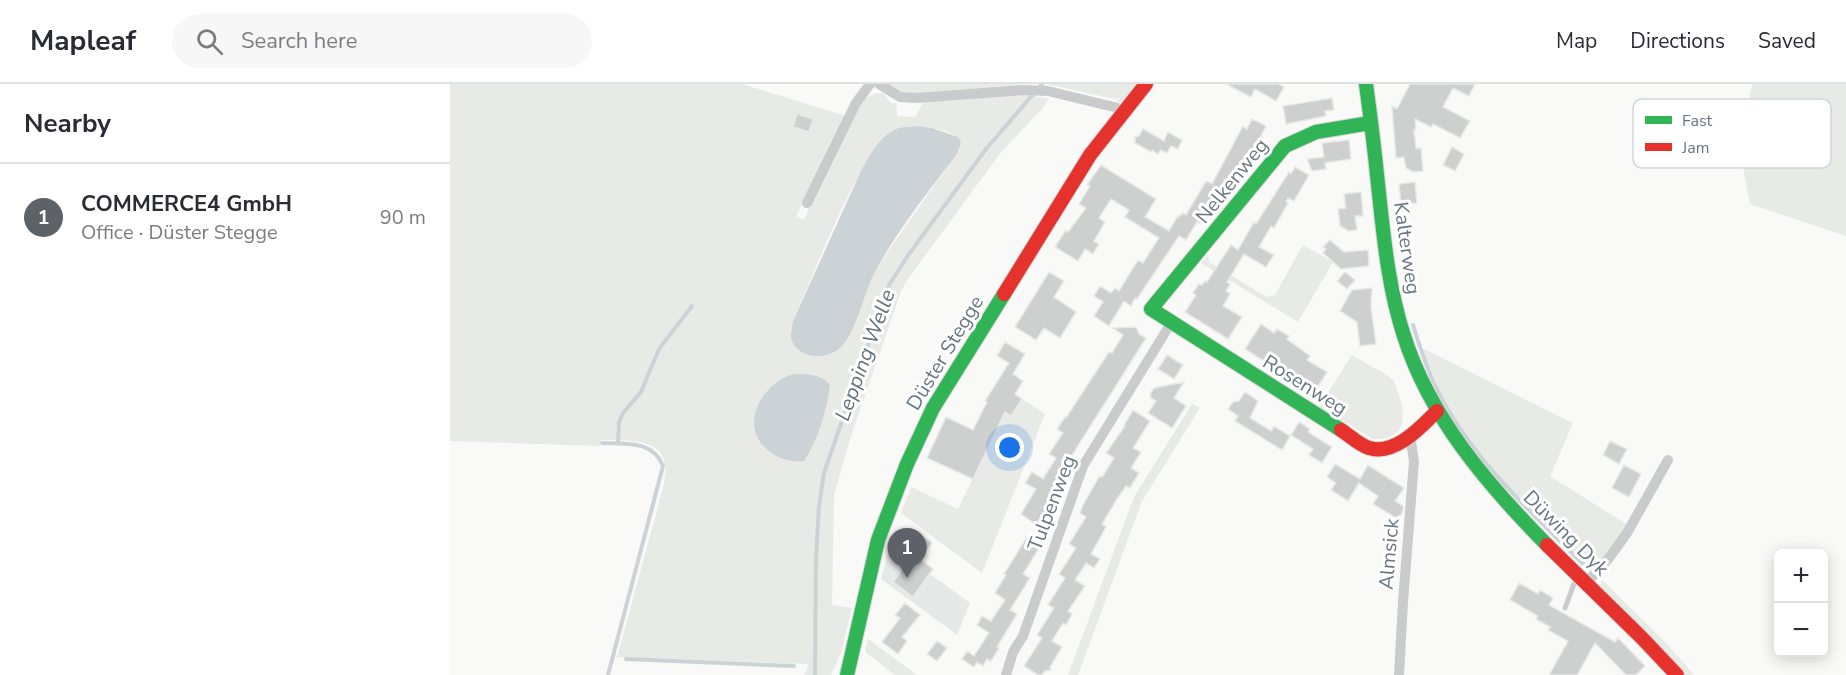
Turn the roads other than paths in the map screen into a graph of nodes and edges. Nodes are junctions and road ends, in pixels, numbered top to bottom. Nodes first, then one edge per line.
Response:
1 (870, 84) edge
2 (879, 84) edge
3 (1146, 84) edge
4 (1366, 84) edge
5 (1126, 110) junction
6 (1370, 123) junction
7 (807, 203) dead end
8 (1151, 309) joint
9 (1171, 323) junction
10 (1437, 411) junction
11 (1410, 436) junction
12 (1668, 460) dead end
13 (1583, 579) junction
14 (1565, 608) dead end
15 (847, 675) edge
16 (1006, 675) edge
17 (1399, 675) edge
18 (1677, 675) edge

1 - 7 street
2 - 5 street
3 - 5 street, Düster Stegge
4 - 6 street, Kalterweg
5 - 15 street, Düster Stegge
6 - 8 street, Nelkenweg
6 - 10 street, Kalterweg
8 - 9 street, Rosenweg
9 - 11 street, Rosenweg
9 - 16 street, Tulpenweg
10 - 11 street, Rosenweg
10 - 13 street, Düwing Dyk
11 - 17 street, Almsick
12 - 13 street
13 - 14 lane
13 - 18 street, Düwing Dyk

